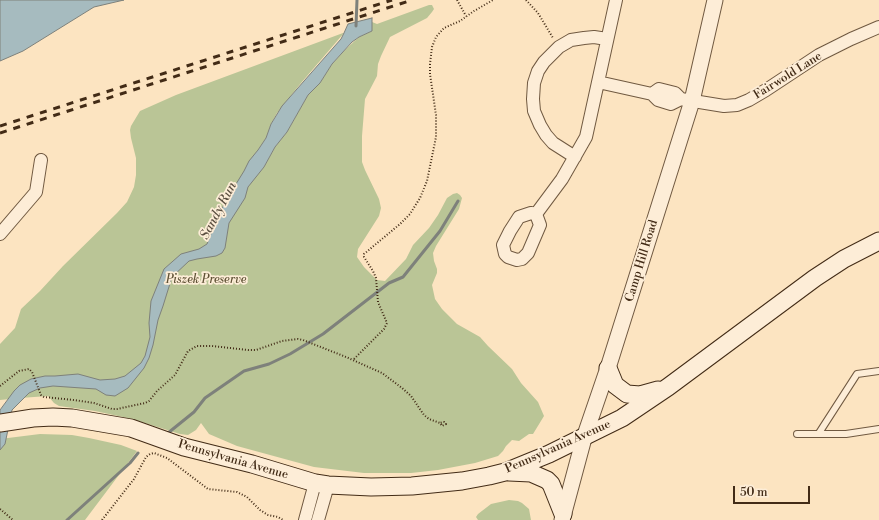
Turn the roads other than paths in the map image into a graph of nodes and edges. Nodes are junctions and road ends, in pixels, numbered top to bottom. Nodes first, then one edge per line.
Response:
1 (616, 0) edge
2 (715, 0) edge
3 (879, 27) edge
4 (607, 39) junction
5 (598, 82) junction
6 (687, 100) junction
7 (574, 157) junction
8 (41, 160) dead end
9 (536, 214) dead end
10 (0, 234) edge
11 (879, 241) edge
12 (608, 368) junction
13 (879, 371) edge
14 (668, 387) junction
15 (6, 422) edge
16 (879, 429) edge
17 (819, 433) junction
18 (797, 434) dead end
19 (584, 438) junction
20 (505, 472) junction
21 (322, 484) junction
22 (562, 517) edge
23 (305, 520) edge
24 (318, 520) edge

1 - 4 street
2 - 6 street, Camp Hill Road
3 - 6 street, Fairwold Lane
4 - 5 street
4 - 7 street
5 - 6 street, Fairwold Lane
5 - 7 street
6 - 12 street, Camp Hill Road
7 - 9 street
8 - 10 street
11 - 14 main road, Pennsylvania Avenue
12 - 14 main road
12 - 19 street, Camp Hill Road
13 - 17 lane
14 - 19 main road, Pennsylvania Avenue
15 - 21 main road, Pennsylvania Avenue
16 - 17 lane
17 - 18 lane
19 - 20 main road, Pennsylvania Avenue
19 - 22 street, Camp Hill Road
20 - 21 main road, Pennsylvania Avenue
20 - 22 main road
21 - 23 street
21 - 24 street

